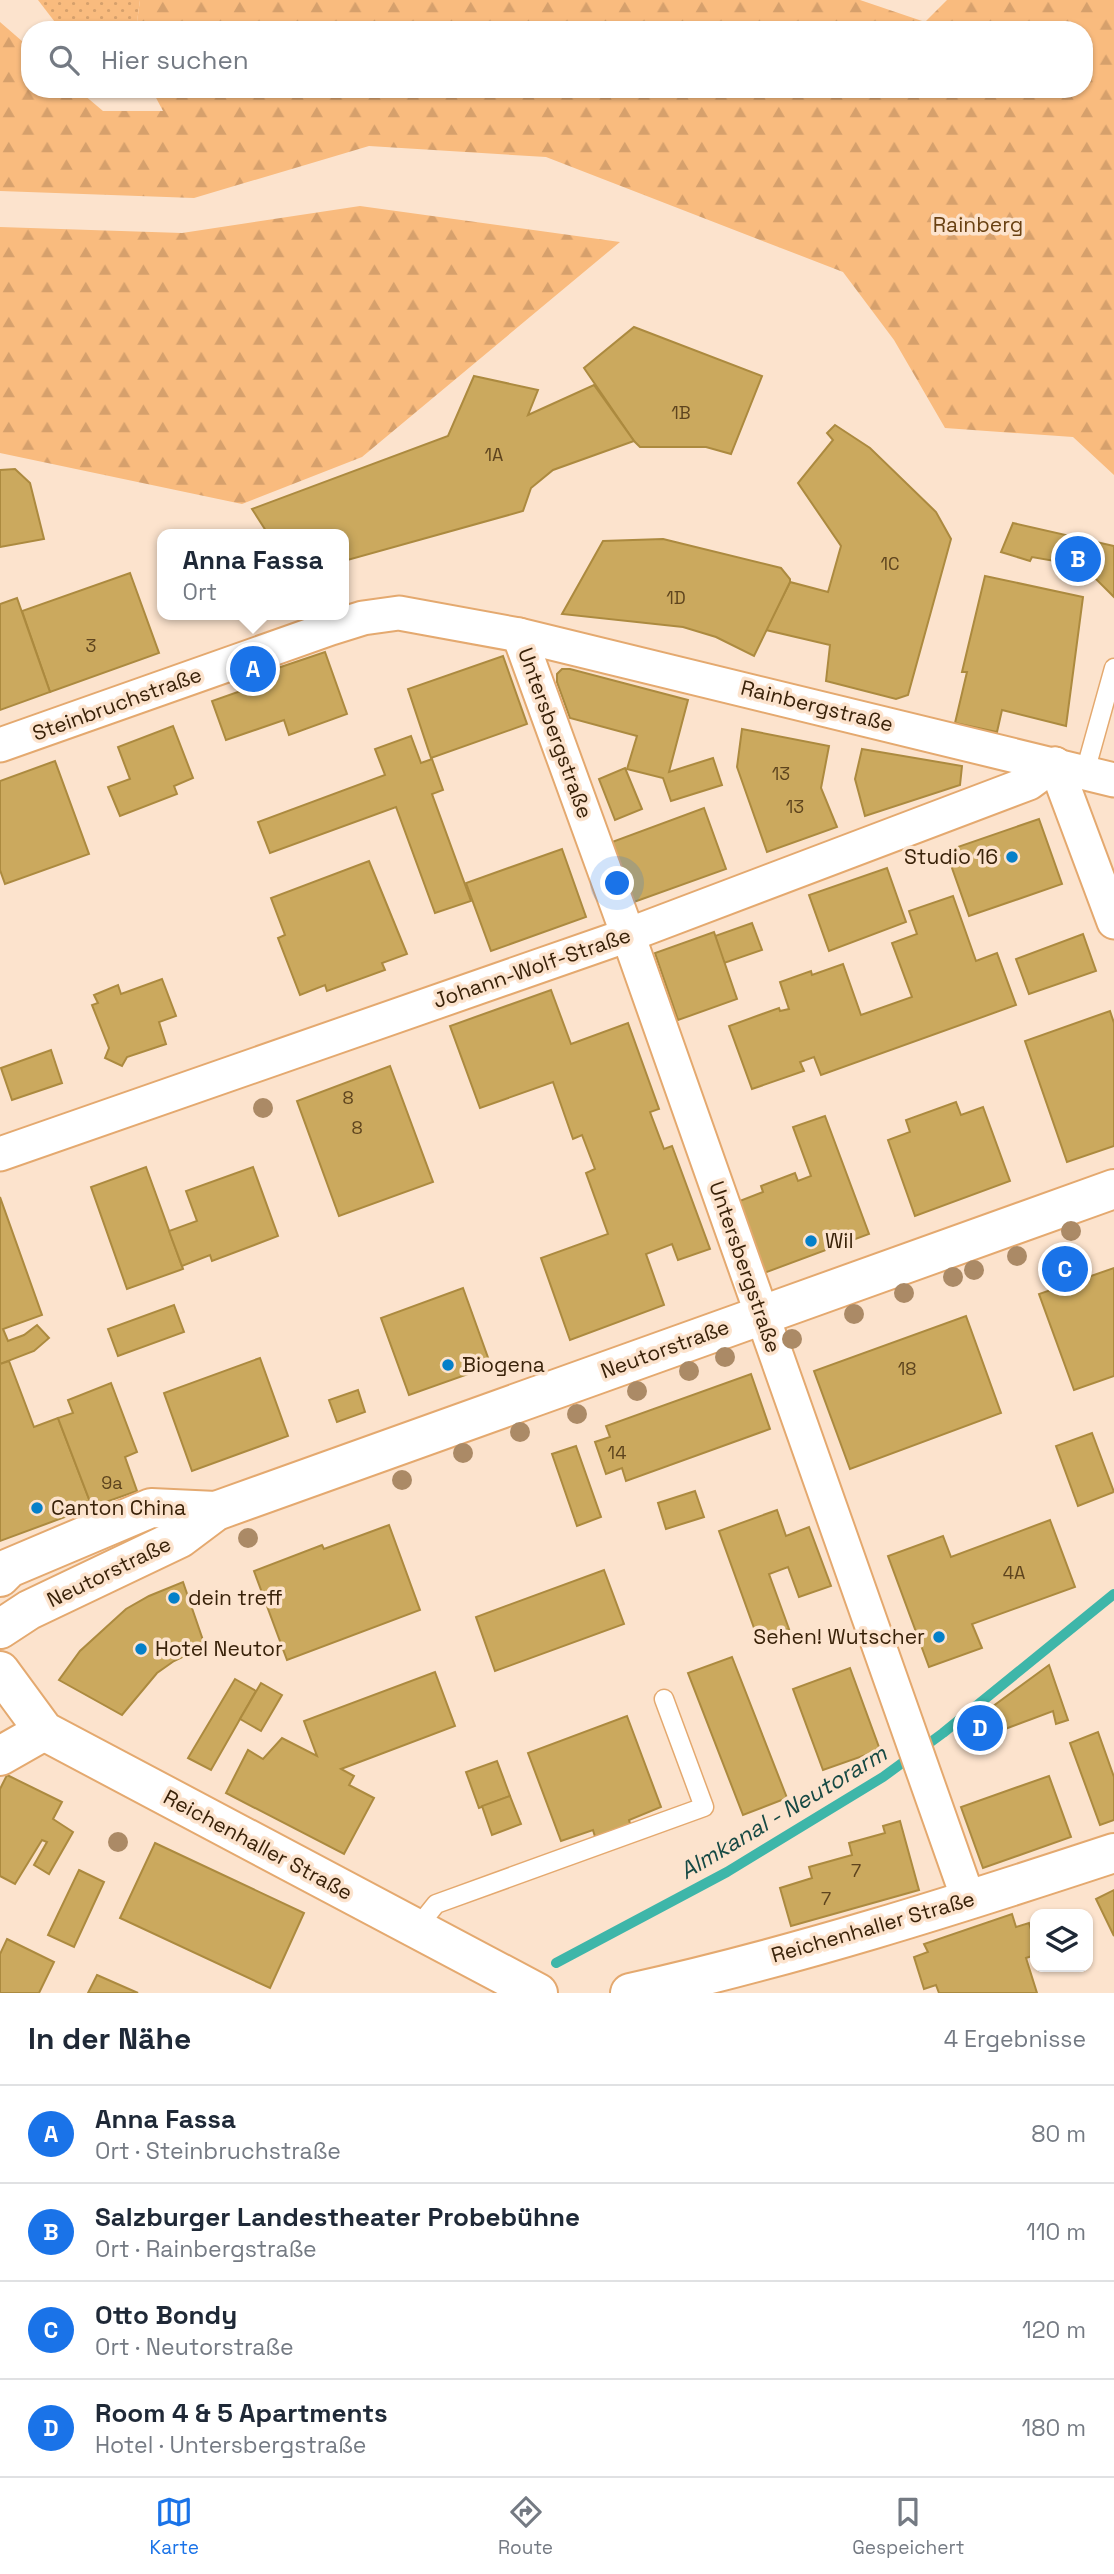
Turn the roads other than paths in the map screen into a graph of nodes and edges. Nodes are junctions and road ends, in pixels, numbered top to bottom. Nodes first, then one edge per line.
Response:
1 (519, 635) junction
2 (1114, 668) edge
3 (0, 745) edge
4 (1084, 772) edge
5 (1114, 922) edge
6 (628, 935) junction
7 (0, 1154) edge
8 (1114, 1189) edge
9 (762, 1314) junction
10 (216, 1511) junction
11 (0, 1577) edge
12 (0, 1629) edge
13 (0, 1671) edge
14 (664, 1699) dead end
15 (44, 1731) junction
16 (0, 1756) edge
17 (1114, 1853) edge
18 (969, 1901) junction
19 (416, 1929) junction
20 (538, 1993) edge
21 (630, 1993) edge

1 - 3 street, Steinbruchstraße
1 - 4 street, Rainbergstraße
1 - 6 street, Untersbergstraße
2 - 4 lane
4 - 5 street
4 - 6 street, Johann-Wolf-Straße
6 - 7 street, Johann-Wolf-Straße
6 - 9 street, Untersbergstraße
8 - 9 street, Neutorstraße
9 - 10 street, Neutorstraße
9 - 18 street, Untersbergstraße
10 - 11 street, Neutorstraße
10 - 12 street, Neutorstraße
13 - 15 street, Reichenhaller Straße
14 - 19 lane
15 - 16 street
15 - 19 street, Reichenhaller Straße
17 - 18 street, Reichenhaller Straße
18 - 21 street, Reichenhaller Straße
19 - 20 street, Reichenhaller Straße

